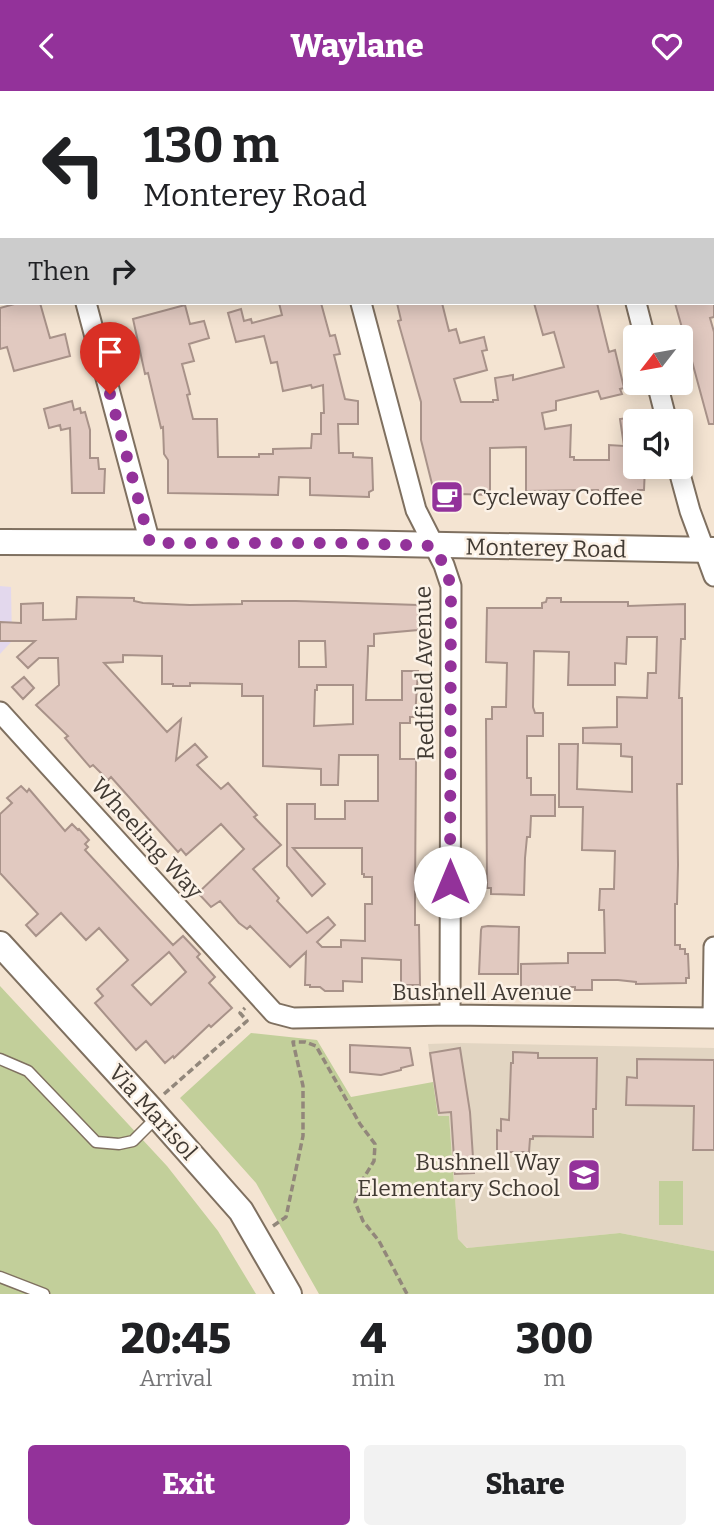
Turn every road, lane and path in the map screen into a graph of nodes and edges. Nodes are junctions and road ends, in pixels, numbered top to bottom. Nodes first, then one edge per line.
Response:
1 (87, 305) edge
2 (361, 305) edge
3 (637, 305) edge
4 (642, 325) edge
5 (681, 479) edge
6 (0, 542) edge
7 (150, 543) junction
8 (433, 546) junction
9 (710, 550) edge
10 (714, 576) edge
11 (0, 712) edge
12 (0, 944) edge
13 (714, 947) edge
14 (257, 997) junction
15 (450, 1015) junction
16 (714, 1019) edge
17 (0, 1059) edge
18 (153, 1112) junction
19 (257, 1238) junction
20 (0, 1277) edge
21 (44, 1294) edge
22 (289, 1294) edge
23 (407, 1294) edge

1 - 7 street
2 - 8 street, Redfield Avenue
3 - 4 street
5 - 9 street
6 - 7 street, Monterey Road
7 - 8 street, Monterey Road
8 - 9 street, Monterey Road
8 - 15 street, Redfield Avenue
9 - 10 street
11 - 14 street, Wheeling Way
12 - 18 street, Via Marisol
13 - 16 street
14 - 15 street, Bushnell Avenue
14 - 18 path
15 - 16 street, Bushnell Avenue
17 - 18 lane
18 - 19 street, Via Marisol
19 - 22 street, Via Marisol
19 - 23 path
20 - 21 lane

